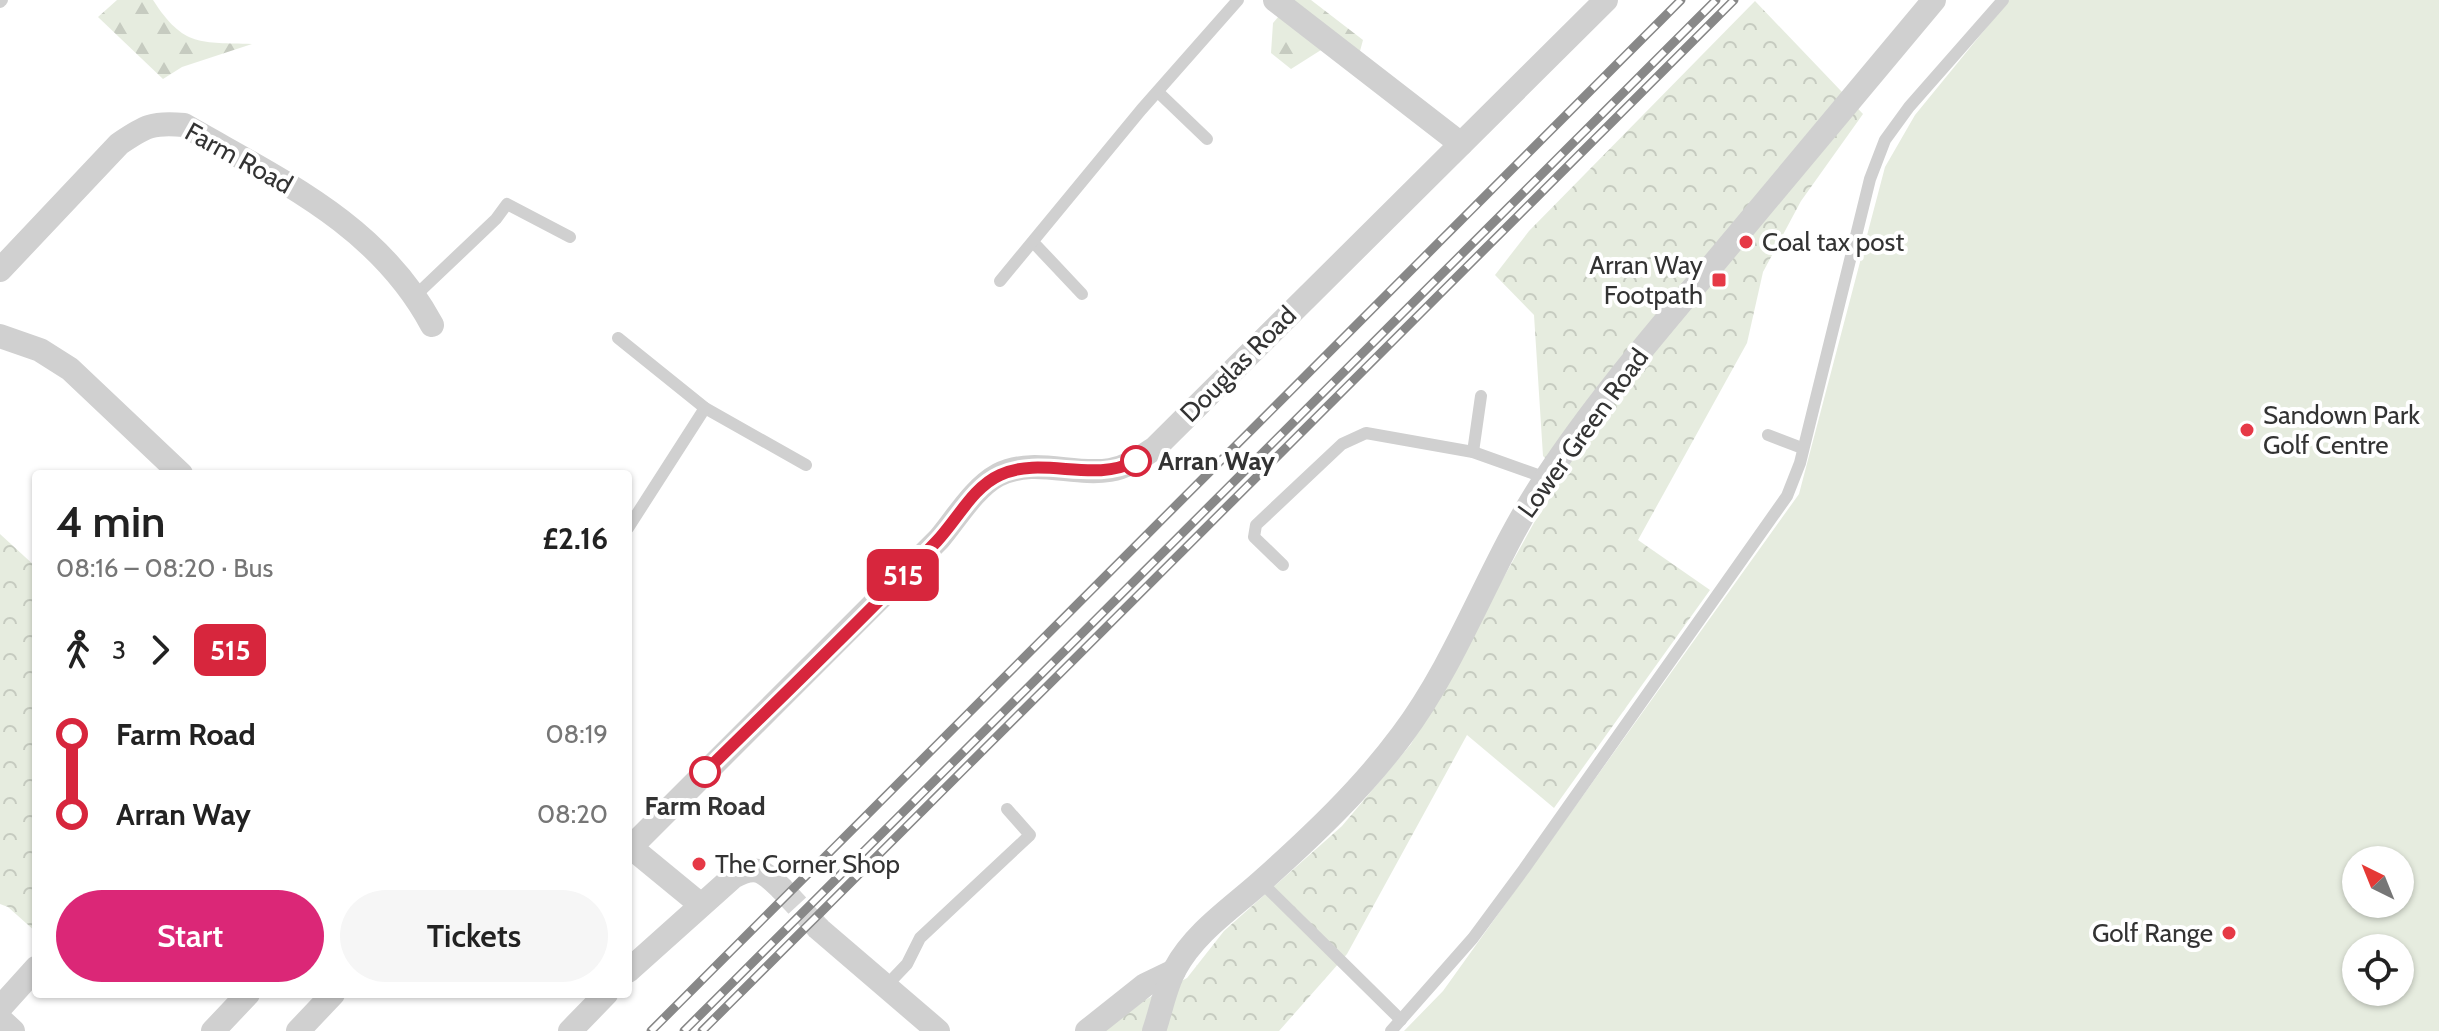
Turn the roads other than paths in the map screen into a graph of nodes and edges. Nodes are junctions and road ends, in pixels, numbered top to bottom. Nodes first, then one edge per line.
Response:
1 (1238, 0) edge
2 (1275, 0) edge
3 (1606, 0) edge
4 (1934, 0) edge
5 (2003, 0) edge
6 (1159, 93) junction
7 (1207, 139) dead end
8 (1461, 144) junction
9 (570, 237) dead end
10 (1033, 242) junction
11 (0, 270) edge
12 (1000, 281) dead end
13 (1082, 294) dead end
14 (416, 295) junction
15 (432, 325) dead end
16 (0, 336) edge
17 (618, 338) dead end
18 (1481, 396) dead end
19 (705, 408) junction
20 (1768, 435) dead end
21 (1802, 448) junction
22 (1473, 452) junction
23 (806, 465) dead end
24 (177, 470) edge
25 (1546, 478) junction
26 (632, 522) edge
27 (1283, 565) dead end
28 (1007, 809) dead end
29 (632, 843) edge
30 (632, 848) edge
31 (1261, 882) junction
32 (781, 888) tunnel mouth
33 (701, 905) junction
34 (819, 929) tunnel mouth
35 (632, 967) edge
36 (1174, 971) junction
37 (32, 972) edge
38 (886, 986) junction
39 (244, 998) edge
40 (329, 998) edge
41 (602, 998) edge
42 (0, 1008) edge
43 (0, 1019) edge
44 (1401, 1020) junction
45 (13, 1031) edge
46 (213, 1031) edge
47 (298, 1031) edge
48 (570, 1031) edge
49 (938, 1031) edge
50 (1087, 1031) edge
51 (1154, 1031) edge
52 (1391, 1031) edge

1 - 6 lane
2 - 8 street
3 - 8 street, Douglas Road
4 - 25 street, Lower Green Road
5 - 21 lane
6 - 7 lane
6 - 10 lane
8 - 29 street, Douglas Road
9 - 14 lane
10 - 12 lane
10 - 13 lane
11 - 14 street, Farm Road
14 - 15 street, Farm Road
16 - 24 street
17 - 19 lane
18 - 22 lane
19 - 23 lane
19 - 26 lane
20 - 21 lane
21 - 44 lane
22 - 25 lane
22 - 27 lane
25 - 31 street, Lower Green Road
28 - 38 lane
30 - 33 street
31 - 36 street, Lower Green Road
31 - 44 lane
32 - 33 street
33 - 35 street
34 - 38 street
36 - 50 street
36 - 51 street
37 - 42 street
38 - 49 street
39 - 46 street
40 - 47 street
41 - 48 street
43 - 45 street
44 - 52 lane

